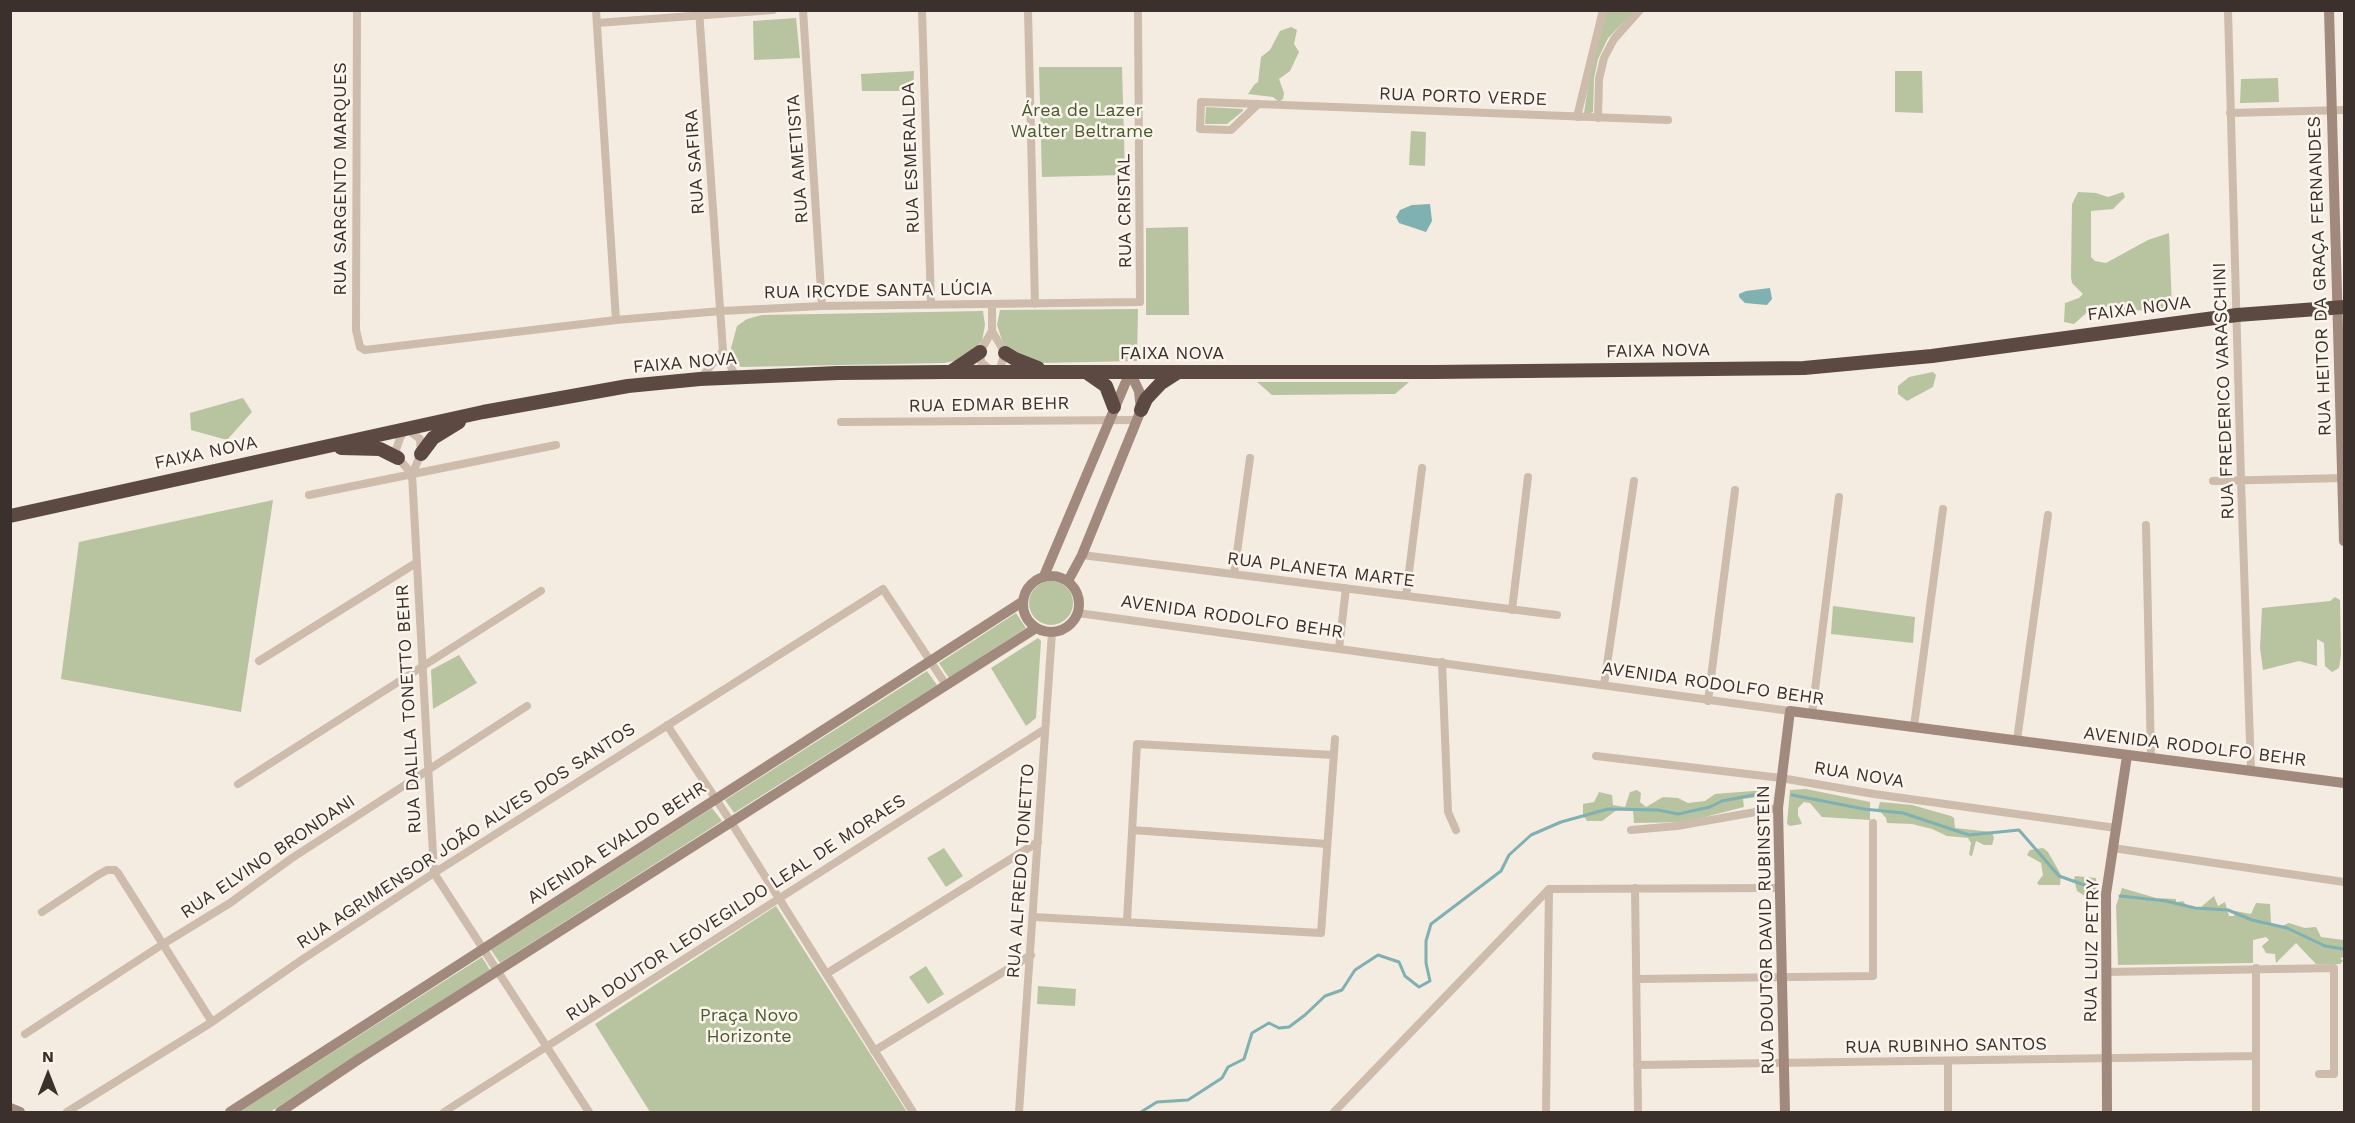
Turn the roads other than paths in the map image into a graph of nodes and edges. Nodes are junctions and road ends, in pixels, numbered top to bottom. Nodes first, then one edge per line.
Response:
1 (357, 10) edge
2 (596, 10) edge
3 (773, 10) edge
4 (803, 10) edge
5 (922, 10) edge
6 (1028, 10) edge
7 (1138, 10) edge
8 (1603, 10) edge
9 (1640, 10) edge
10 (2228, 10) edge
11 (2329, 10) edge
12 (700, 13) edge
13 (597, 23) junction
14 (1258, 104) junction
15 (2332, 110) junction
16 (2344, 110) edge
17 (2230, 113) junction
18 (1577, 117) junction
19 (1598, 118) junction
20 (1668, 120) dead end
21 (1140, 302) joint
22 (931, 304) junction
23 (992, 304) junction
24 (1035, 304) junction
25 (822, 306) junction
26 (2342, 307) edge
27 (721, 311) junction
28 (2237, 315) junction
29 (616, 320) junction
30 (992, 331) junction
31 (360, 347) joint
32 (723, 351) junction
33 (980, 352) junction
34 (1005, 353) junction
35 (950, 372) junction
36 (993, 372) junction
37 (1048, 372) junction
38 (1086, 372) junction
39 (1131, 372) junction
40 (1178, 372) junction
41 (736, 377) junction
42 (700, 379) junction
43 (1112, 413) junction
44 (471, 414) junction
45 (1139, 415) junction
46 (841, 422) dead end
47 (406, 428) junction
48 (556, 445) dead end
49 (324, 446) junction
50 (421, 454) junction
51 (398, 458) junction
52 (1250, 458) dead end
53 (1422, 468) dead end
54 (412, 474) junction
55 (1528, 477) dead end
56 (2344, 478) edge
57 (1634, 481) dead end
58 (2213, 481) dead end
59 (2241, 481) junction
60 (1735, 490) dead end
61 (309, 495) dead end
62 (1839, 498) dead end
63 (1943, 509) dead end
64 (2048, 515) dead end
65 (10, 516) edge
66 (2146, 525) dead end
67 (2344, 541) edge
68 (1082, 555) junction
69 (416, 563) junction
70 (1234, 574) junction
71 (1044, 576) junction
72 (1068, 580) junction
73 (1346, 588) junction
74 (541, 591) dead end
75 (1406, 596) junction
76 (1022, 602) junction
77 (1512, 610) junction
78 (1078, 613) junction
79 (1557, 615) dead end
80 (1036, 628) junction
81 (1052, 632) junction
82 (1339, 648) junction
83 (259, 660) dead end
84 (929, 662) junction
85 (1442, 662) junction
86 (423, 666) junction
87 (946, 686) junction
88 (1604, 686) junction
89 (1708, 701) junction
90 (527, 706) dead end
91 (1790, 711) junction
92 (1812, 714) junction
93 (667, 725) junction
94 (1914, 726) junction
95 (1045, 729) junction
96 (1335, 739) dead end
97 (2017, 740) junction
98 (1333, 755) junction
99 (1596, 756) dead end
100 (2127, 756) junction
101 (2151, 758) junction
102 (428, 770) junction
103 (2252, 771) junction
104 (1781, 778) junction
105 (2344, 783) edge
106 (238, 784) dead end
107 (716, 799) junction
108 (1778, 808) junction
109 (731, 822) junction
110 (1873, 823) dead end
111 (2116, 828) junction
112 (1132, 830) junction
113 (1456, 830) dead end
114 (1631, 830) dead end
115 (1038, 842) junction
116 (1327, 844) junction
117 (2113, 848) junction
118 (434, 873) junction
119 (2344, 882) edge
120 (1635, 888) junction
121 (1780, 888) junction
122 (1548, 889) junction
123 (778, 898) junction
124 (42, 912) dead end
125 (1034, 917) junction
126 (1127, 920) junction
127 (163, 944) junction
128 (483, 948) junction
129 (1031, 955) junction
130 (2256, 968) junction
131 (498, 971) junction
132 (2106, 972) junction
133 (826, 974) junction
134 (1636, 978) junction
135 (1783, 978) junction
136 (212, 1022) junction
137 (25, 1034) dead end
138 (547, 1047) junction
139 (874, 1051) junction
140 (2256, 1056) junction
141 (2107, 1059) junction
142 (1948, 1061) junction
143 (1784, 1063) junction
144 (1637, 1065) junction
145 (2319, 1074) dead end
146 (10, 1108) edge
147 (20, 1113) edge
148 (67, 1113) edge
149 (230, 1113) edge
150 (280, 1113) edge
151 (444, 1113) edge
152 (589, 1113) edge
153 (913, 1113) edge
154 (1019, 1113) edge
155 (1334, 1113) edge
156 (1546, 1113) edge
157 (1638, 1113) edge
158 (1785, 1113) edge
159 (1948, 1113) edge
160 (2107, 1113) edge
161 (2256, 1113) edge

1 - 31 street, RUA SARGENTO MARQUES
2 - 13 street
3 - 12 street
4 - 25 street, RUA AMETISTA
5 - 22 street, RUA ESMERALDA
6 - 24 street
7 - 21 street, RUA CRISTAL
8 - 18 street
9 - 19 street
10 - 17 street, RUA FREDERICO VARASCHINI
11 - 15 street, RUA HEITOR DA GRAÇA FERNANDES
12 - 13 street
12 - 27 street, RUA SAFIRA
13 - 29 street
14 - 14 street, RUA PORTO VERDE
14 - 18 street, RUA PORTO VERDE
15 - 16 street
15 - 17 street
15 - 26 street, RUA HEITOR DA GRAÇA FERNANDES
17 - 28 street, RUA FREDERICO VARASCHINI
18 - 19 street, RUA PORTO VERDE
19 - 20 street, RUA PORTO VERDE
21 - 24 street, RUA IRCYDE SANTA LÚCIA
22 - 23 street, RUA IRCYDE SANTA LÚCIA
22 - 25 street, RUA IRCYDE SANTA LÚCIA
23 - 24 street, RUA IRCYDE SANTA LÚCIA
23 - 30 street
25 - 27 street, RUA IRCYDE SANTA LÚCIA
26 - 28 highway, FAIXA NOVA
26 - 56 street, RUA HEITOR DA GRAÇA FERNANDES
27 - 29 street, RUA IRCYDE SANTA LÚCIA
27 - 32 street, RUA SAFIRA
28 - 40 highway, FAIXA NOVA
28 - 59 street, RUA FREDERICO VARASCHINI
29 - 31 street, RUA IRCYDE SANTA LÚCIA
30 - 33 street
30 - 34 street
32 - 41 street
32 - 42 street
33 - 35 highway
33 - 36 street
34 - 36 street
34 - 37 highway
35 - 36 highway, FAIXA NOVA
35 - 41 highway, FAIXA NOVA
36 - 37 highway, FAIXA NOVA
37 - 38 highway, FAIXA NOVA
38 - 39 highway, FAIXA NOVA
38 - 43 highway
39 - 40 highway, FAIXA NOVA
39 - 43 street
39 - 45 street
40 - 45 highway
41 - 42 highway, FAIXA NOVA
42 - 44 highway, FAIXA NOVA
43 - 45 street, RUA EDMAR BEHR
43 - 46 street, RUA EDMAR BEHR
43 - 71 street
44 - 47 highway, FAIXA NOVA
44 - 50 highway
45 - 68 street
47 - 49 highway, FAIXA NOVA
47 - 50 street
47 - 51 street
48 - 54 street
49 - 51 highway
49 - 65 highway, FAIXA NOVA
50 - 54 street
51 - 54 street
52 - 70 street
53 - 75 street
54 - 61 street
54 - 69 street, RUA DALILA TONETTO BEHR
55 - 77 street
56 - 59 street
56 - 67 street, RUA HEITOR DA GRAÇA FERNANDES
57 - 88 street
58 - 59 street
59 - 103 street, RUA FREDERICO VARASCHINI
60 - 89 street
62 - 92 street
63 - 94 street
64 - 97 street
66 - 101 street
68 - 70 street, RUA PLANETA MARTE
68 - 72 street
69 - 83 street
69 - 86 street, RUA DALILA TONETTO BEHR
70 - 73 street, RUA PLANETA MARTE
71 - 72 street
71 - 76 street
72 - 78 street
73 - 75 street, RUA PLANETA MARTE
73 - 82 street
74 - 86 street
75 - 77 street, RUA PLANETA MARTE
76 - 80 street
76 - 84 street, AVENIDA EVALDO BEHR
77 - 79 street, RUA PLANETA MARTE
78 - 81 street
78 - 82 street, AVENIDA RODOLFO BEHR
80 - 81 street
80 - 87 street
81 - 95 street, RUA ALFREDO TONETTO
82 - 85 street, AVENIDA RODOLFO BEHR
84 - 87 street
84 - 93 street, RUA AGRIMENSOR JOÃO ALVES DOS SANTOS
84 - 107 street, AVENIDA EVALDO BEHR
85 - 88 street, AVENIDA RODOLFO BEHR
85 - 113 street
86 - 102 street, RUA DALILA TONETTO BEHR
86 - 106 street
87 - 109 street
88 - 89 street, AVENIDA RODOLFO BEHR
89 - 91 street, AVENIDA RODOLFO BEHR
90 - 102 street, RUA ELVINO BRONDANI
91 - 92 street, AVENIDA RODOLFO BEHR
91 - 104 street, RUA DOUTOR DAVID RUBINSTEIN
92 - 94 street, AVENIDA RODOLFO BEHR
93 - 107 street
93 - 118 street, RUA AGRIMENSOR JOÃO ALVES DOS SANTOS
94 - 97 street, AVENIDA RODOLFO BEHR
95 - 115 street, RUA ALFREDO TONETTO
95 - 123 street, RUA DOUTOR LEOVEGILDO LEAL DE MORAES
96 - 98 street
97 - 100 street, AVENIDA RODOLFO BEHR
98 - 112 street
98 - 116 street
99 - 104 street, RUA NOVA
100 - 101 street, AVENIDA RODOLFO BEHR
100 - 111 street, RUA LUIZ PETRY
101 - 103 street, AVENIDA RODOLFO BEHR
102 - 118 street, RUA DALILA TONETTO BEHR
102 - 127 street, RUA ELVINO BRONDANI
103 - 105 street, AVENIDA RODOLFO BEHR
104 - 108 street, RUA DOUTOR DAVID RUBINSTEIN
104 - 111 street, RUA NOVA
107 - 109 street
107 - 128 street, AVENIDA EVALDO BEHR
108 - 114 street
108 - 121 street, RUA DOUTOR DAVID RUBINSTEIN
109 - 123 street
109 - 131 street
110 - 135 street
111 - 117 street, RUA LUIZ PETRY
112 - 116 street
112 - 126 street
115 - 125 street, RUA ALFREDO TONETTO
115 - 133 street
116 - 126 street
117 - 119 street
117 - 132 street, RUA LUIZ PETRY
118 - 128 street, RUA DALILA TONETTO BEHR
118 - 136 street, RUA AGRIMENSOR JOÃO ALVES DOS SANTOS
120 - 121 street
120 - 122 street
120 - 134 street
121 - 135 street, RUA DOUTOR DAVID RUBINSTEIN
122 - 155 street
122 - 156 street
123 - 133 street
123 - 138 street, RUA DOUTOR LEOVEGILDO LEAL DE MORAES
124 - 127 street
125 - 126 street
125 - 129 street, RUA ALFREDO TONETTO
127 - 136 street
127 - 137 street, RUA ELVINO BRONDANI
128 - 131 street, RUA DALILA TONETTO BEHR
128 - 149 street, AVENIDA EVALDO BEHR
129 - 139 street
129 - 154 street, RUA ALFREDO TONETTO
130 - 132 street
130 - 140 street
130 - 145 street
131 - 138 street, RUA DALILA TONETTO BEHR
131 - 150 street
132 - 141 street, RUA LUIZ PETRY
133 - 139 street
134 - 135 street
134 - 144 street
135 - 143 street, RUA DOUTOR DAVID RUBINSTEIN
136 - 148 street, RUA AGRIMENSOR JOÃO ALVES DOS SANTOS
138 - 151 street, RUA DOUTOR LEOVEGILDO LEAL DE MORAES
138 - 152 street, RUA DALILA TONETTO BEHR
139 - 153 street
140 - 141 street, RUA RUBINHO SANTOS
140 - 161 street
141 - 142 street, RUA RUBINHO SANTOS
141 - 160 street, RUA LUIZ PETRY
142 - 143 street, RUA RUBINHO SANTOS
142 - 159 street
143 - 144 street, RUA RUBINHO SANTOS
143 - 158 street, RUA DOUTOR DAVID RUBINSTEIN
144 - 157 street
146 - 147 street

